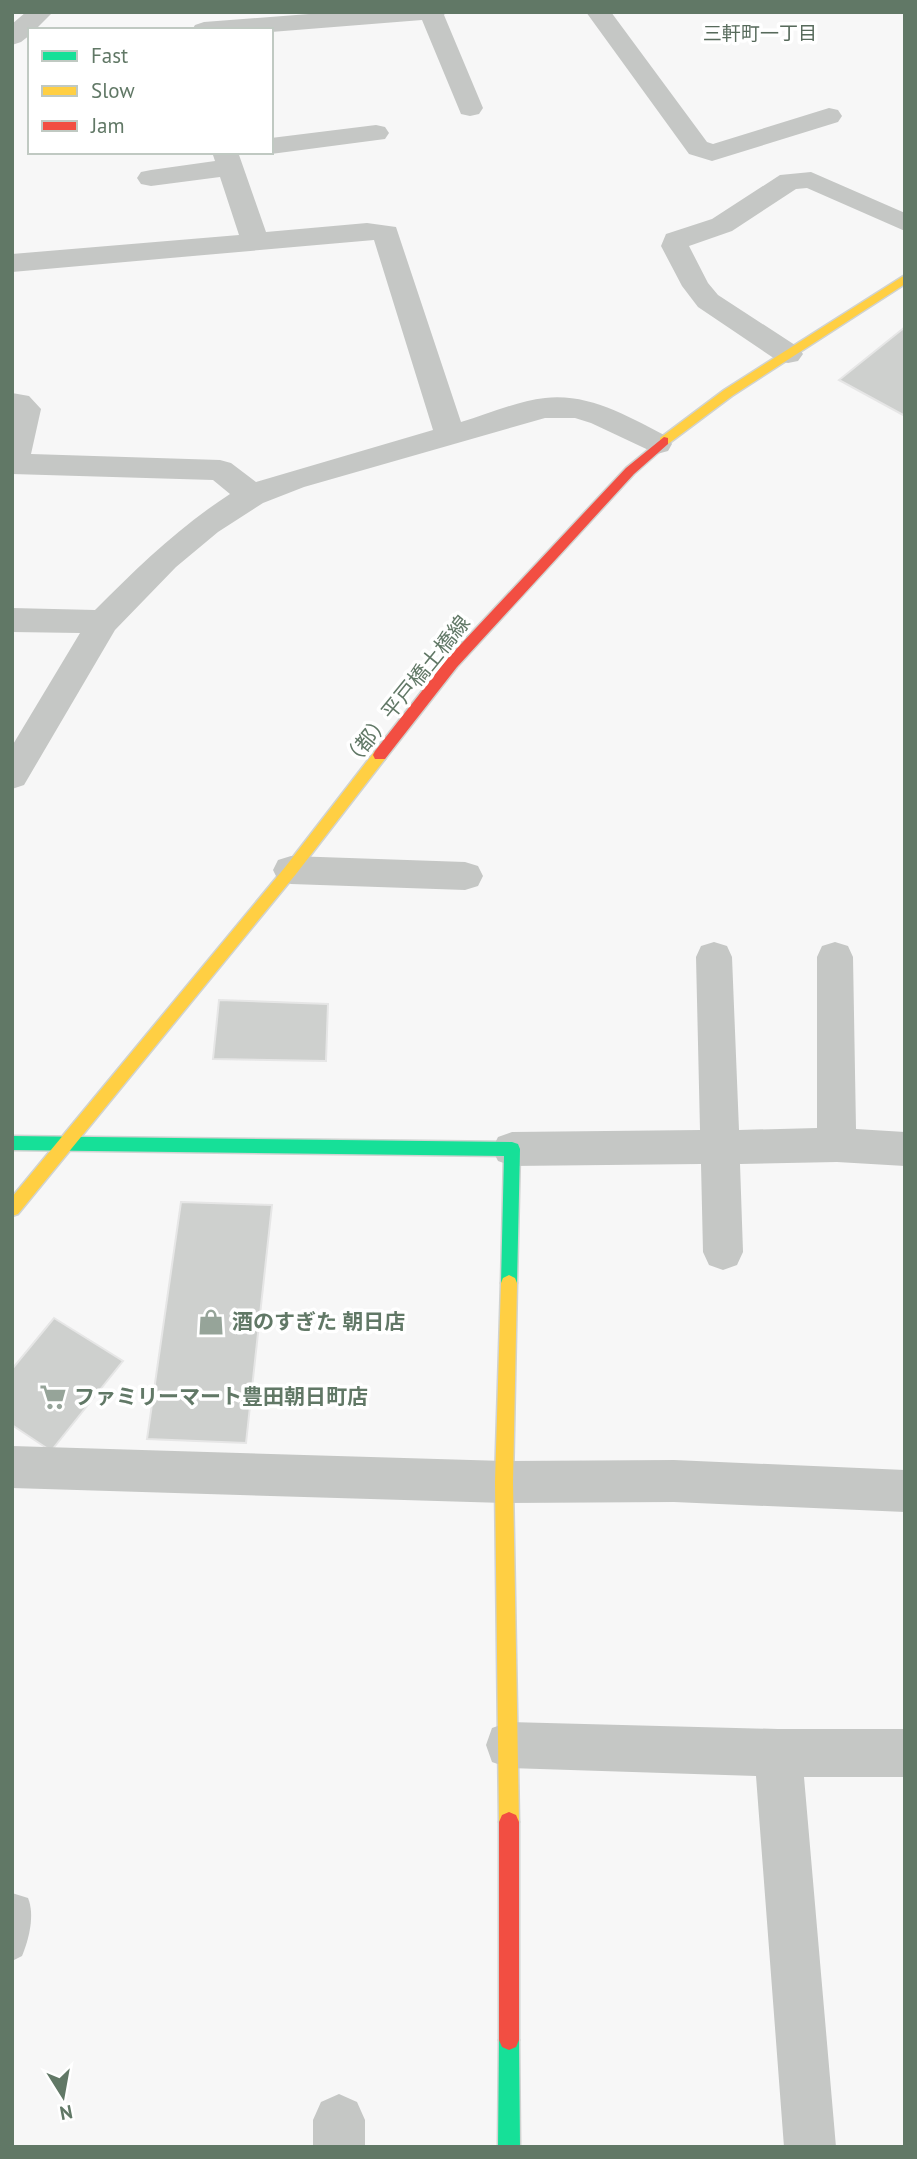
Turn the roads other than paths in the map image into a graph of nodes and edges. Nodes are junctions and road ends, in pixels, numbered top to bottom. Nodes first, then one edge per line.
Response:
1 (41, 12) edge
2 (432, 12) edge
3 (598, 12) edge
4 (229, 28) edge
5 (12, 37) edge
6 (470, 108) dead end
7 (830, 116) dead end
8 (376, 133) dead end
9 (273, 146) edge
10 (228, 160) edge
11 (151, 178) dead end
12 (905, 223) edge
13 (255, 242) junction
14 (12, 263) edge
15 (905, 279) edge
16 (788, 354) junction
17 (12, 403) edge
18 (450, 435) junction
19 (657, 444) junction
20 (13, 464) edge
21 (252, 495) junction
22 (12, 620) edge
23 (103, 622) junction
24 (12, 776) edge
25 (291, 870) junction
26 (465, 876) dead end
27 (714, 957) dead end
28 (835, 957) dead end
29 (12, 1143) edge
30 (66, 1143) junction
31 (837, 1146) junction
32 (720, 1147) junction
33 (512, 1149) junction
34 (905, 1149) edge
35 (12, 1209) edge
36 (723, 1252) dead end
37 (12, 1467) edge
38 (504, 1482) junction
39 (905, 1491) edge
40 (509, 1745) junction
41 (778, 1753) junction
42 (905, 1753) edge
43 (12, 1907) edge
44 (12, 1946) edge
45 (509, 2147) edge
46 (810, 2147) edge

1 - 5 street
2 - 4 street
2 - 6 street
3 - 7 street
8 - 9 street
10 - 11 street
10 - 13 street
12 - 16 street
13 - 14 street
13 - 18 street
15 - 16 street, （都）平戸橋土橋線
16 - 19 street, （都）平戸橋土橋線
17 - 20 street
18 - 19 street
18 - 21 street
19 - 25 street, （都）平戸橋土橋線
20 - 21 street
21 - 23 street
22 - 23 street
23 - 24 street
25 - 26 street
25 - 30 street, （都）平戸橋土橋線
27 - 32 street
28 - 31 street
29 - 30 street
30 - 33 street
30 - 35 street, （都）平戸橋土橋線
31 - 32 street
31 - 34 street
32 - 33 street
32 - 36 street
33 - 38 street
37 - 38 street
38 - 39 street
38 - 40 street
40 - 41 street
40 - 45 street
41 - 42 street
41 - 46 street
43 - 44 lane

